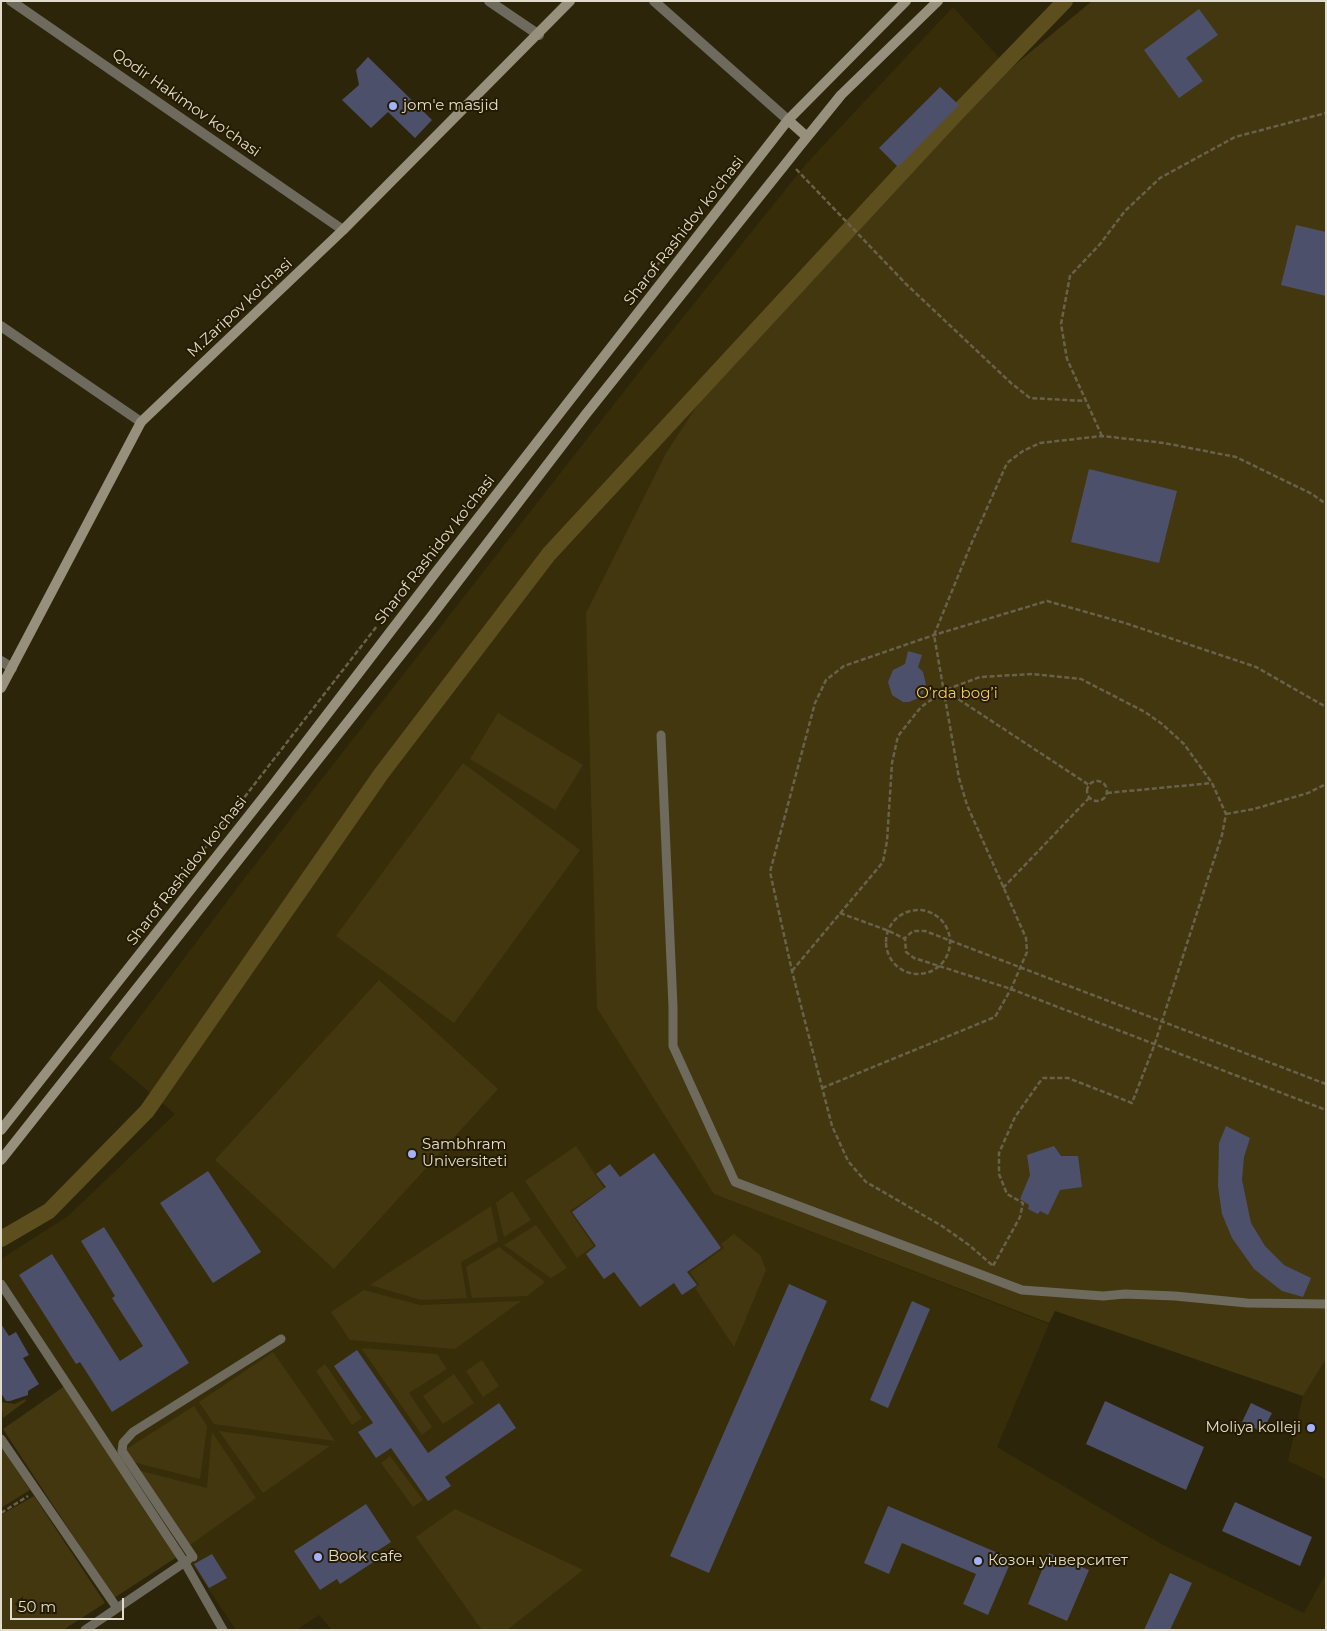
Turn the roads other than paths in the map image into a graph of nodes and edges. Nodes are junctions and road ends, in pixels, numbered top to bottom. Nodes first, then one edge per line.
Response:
1 (12, 1) edge
2 (489, 1) edge
3 (570, 1) edge
4 (654, 1) edge
5 (906, 1) edge
6 (938, 1) edge
7 (539, 35) junction
8 (788, 120) junction
9 (807, 137) junction
10 (343, 230) junction
11 (1, 326) edge
12 (141, 422) junction
13 (1, 661) edge
14 (12, 668) junction
15 (1, 688) edge
16 (661, 735) dead end
17 (1, 1130) edge
18 (1, 1160) edge
19 (1, 1284) edge
20 (1326, 1304) edge
21 (281, 1339) dead end
22 (1, 1439) edge
23 (188, 1560) junction
24 (117, 1608) junction
25 (85, 1630) edge
26 (223, 1630) edge

1 - 10 street, Qodir Hakimov ko'chasi
2 - 7 street
3 - 7 street, M.Zaripov ko'chasi
4 - 8 street
5 - 8 street, Sharof Rashidov ko'chasi
6 - 9 street
7 - 10 street, M.Zaripov ko'chasi
8 - 9 street
8 - 17 street, Sharof Rashidov ko'chasi
9 - 18 street
10 - 12 street, M.Zaripov ko'chasi
11 - 12 street
12 - 14 street, M.Zaripov ko'chasi
13 - 14 street
14 - 15 street, M.Zaripov ko'chasi
16 - 20 lane
19 - 23 lane
21 - 23 lane
22 - 24 lane
23 - 24 lane
23 - 26 lane
24 - 25 lane

